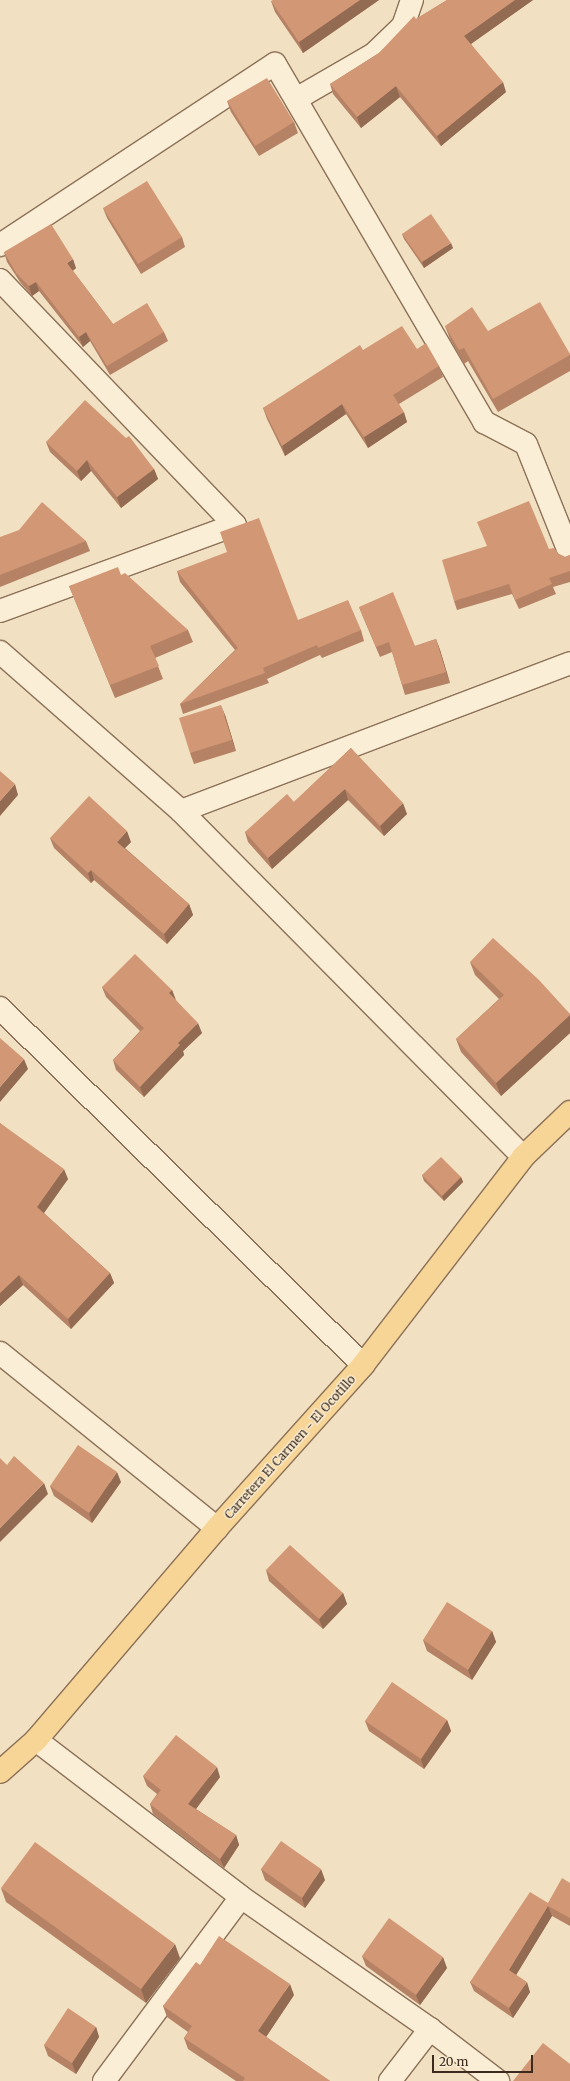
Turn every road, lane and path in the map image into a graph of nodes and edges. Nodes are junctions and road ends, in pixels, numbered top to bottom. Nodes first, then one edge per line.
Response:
1 (412, 0) edge
2 (296, 99) junction
3 (0, 245) edge
4 (0, 280) edge
5 (570, 554) edge
6 (0, 611) edge
7 (0, 652) edge
8 (570, 663) edge
9 (181, 811) junction
10 (0, 1008) edge
11 (570, 1112) edge
12 (523, 1157) junction
13 (2, 1357) edge
14 (363, 1365) junction
15 (217, 1528) junction
16 (36, 1740) junction
17 (0, 1772) edge
18 (241, 1897) junction
19 (430, 2028) junction
20 (104, 2081) edge
21 (390, 2081) edge
22 (498, 2081) edge

1 - 2 street
2 - 3 street
2 - 5 street
4 - 6 street
7 - 9 street
8 - 9 street
9 - 12 street
10 - 14 street
11 - 12 main road, Carretera El Carmen - El Ocotillo
12 - 14 main road, Carretera El Carmen - El Ocotillo
13 - 15 street
14 - 15 main road, Carretera El Carmen - El Ocotillo
15 - 16 main road, Carretera El Carmen - El Ocotillo
16 - 17 main road, Carretera El Carmen - El Ocotillo
16 - 18 street
18 - 19 street
18 - 20 street
19 - 21 street
19 - 22 street

